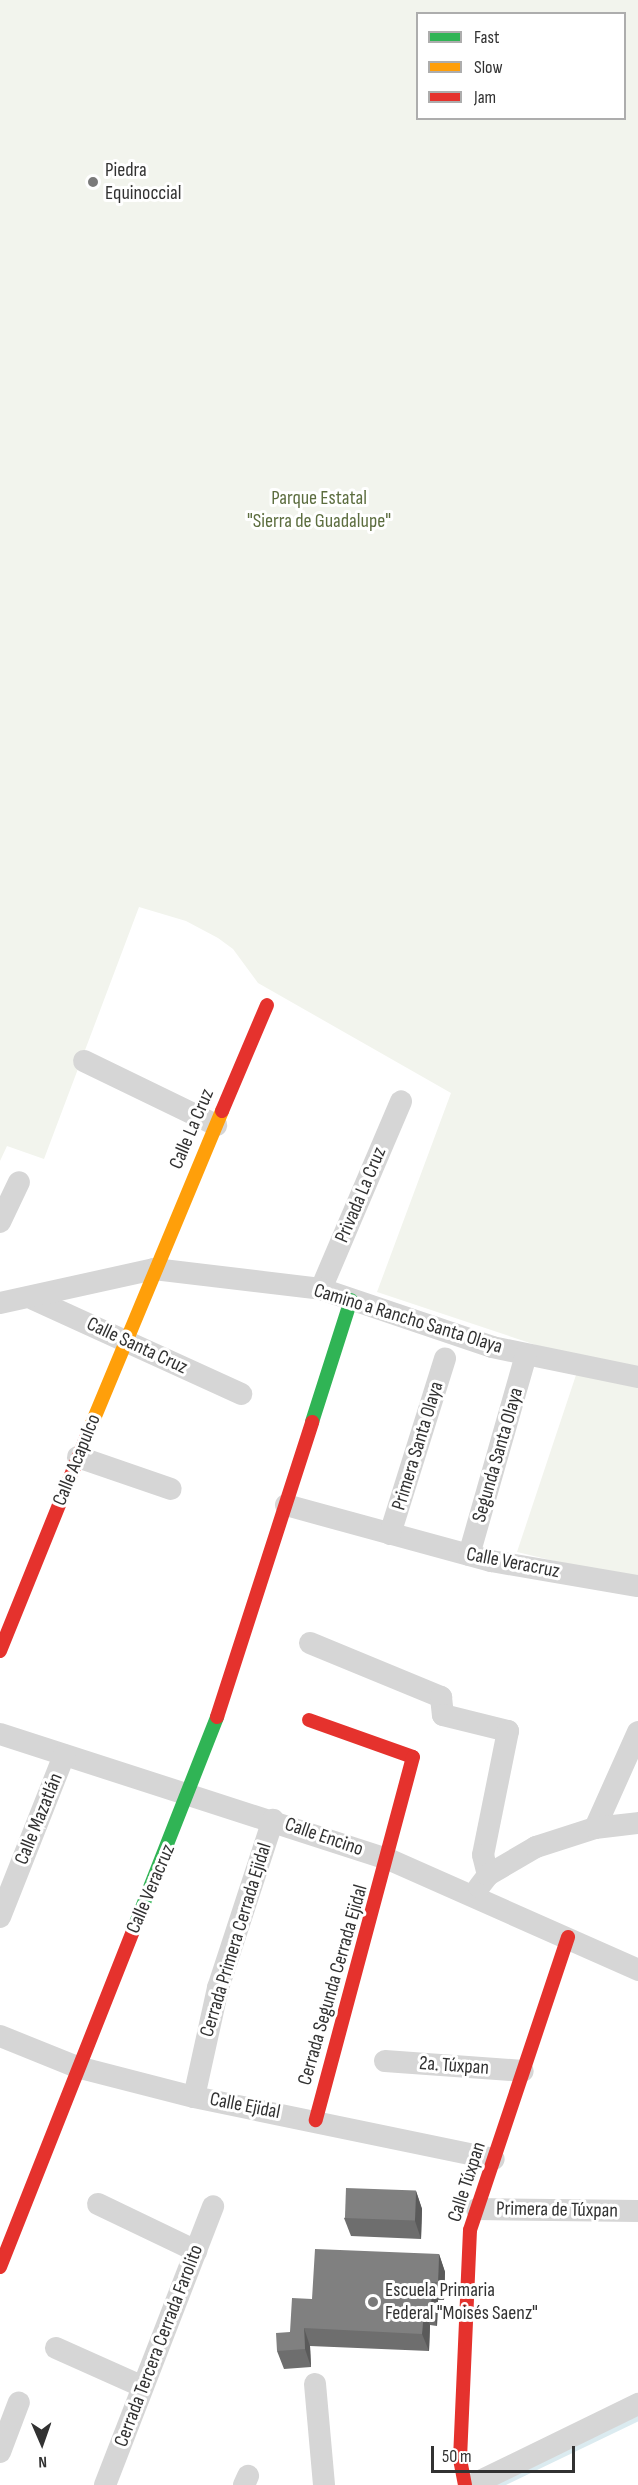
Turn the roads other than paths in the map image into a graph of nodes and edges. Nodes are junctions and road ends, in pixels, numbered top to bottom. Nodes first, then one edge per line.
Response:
1 (267, 1005) dead end
2 (84, 1061) dead end
3 (401, 1101) dead end
4 (216, 1125) junction
5 (19, 1182) dead end
6 (0, 1222) edge
7 (154, 1269) junction
8 (321, 1289) junction
9 (33, 1299) junction
10 (351, 1300) junction
11 (0, 1303) edge
12 (126, 1340) junction
13 (526, 1355) junction
14 (445, 1358) dead end
15 (638, 1377) edge
16 (241, 1394) dead end
17 (78, 1457) junction
18 (171, 1489) dead end
19 (286, 1506) junction
20 (390, 1534) junction
21 (470, 1555) junction
22 (638, 1586) edge
23 (310, 1643) dead end
24 (0, 1651) edge
25 (309, 1720) dead end
26 (638, 1732) edge
27 (0, 1734) edge
28 (64, 1755) junction
29 (189, 1796) junction
30 (273, 1820) junction
31 (638, 1823) edge
32 (595, 1828) junction
33 (388, 1859) junction
34 (488, 1875) junction
35 (474, 1894) junction
36 (0, 1917) edge
37 (568, 1937) junction
38 (638, 1970) edge
39 (0, 2036) edge
40 (385, 2061) dead end
41 (77, 2067) junction
42 (523, 2071) junction
43 (194, 2097) junction
44 (316, 2120) junction
45 (494, 2158) junction
46 (98, 2204) dead end
47 (213, 2206) dead end
48 (477, 2209) junction
49 (638, 2211) edge
50 (196, 2251) junction
51 (0, 2267) edge
52 (57, 2348) dead end
53 (315, 2384) dead end
54 (143, 2387) junction
55 (19, 2402) dead end
56 (638, 2404) edge
57 (0, 2452) edge
58 (105, 2485) edge
59 (324, 2485) edge
60 (465, 2485) edge
61 (472, 2485) edge

1 - 4 street, Calle La Cruz
2 - 4 street
3 - 8 street, Privada La Cruz
4 - 7 street, Calle La Cruz
5 - 6 street
7 - 8 street, Camino a Rancho Santa Olaya
7 - 9 street, Camino a Rancho Santa Olaya
7 - 12 street, Calle Acapulco
8 - 10 street, Camino a Rancho Santa Olaya
9 - 11 street, Camino a Rancho Santa Olaya
9 - 12 street, Calle Santa Cruz
10 - 13 street, Camino a Rancho Santa Olaya
10 - 19 street, Calle Veracruz
12 - 16 street, Calle Santa Cruz
12 - 17 street, Calle Acapulco
13 - 15 street, Camino a Rancho Santa Olaya
13 - 21 street, Segunda Santa Olaya
14 - 20 street, Primera Santa Olaya
17 - 18 street
17 - 24 street, Calle Acapulco
19 - 20 street, Calle Veracruz
19 - 29 street, Calle Veracruz
20 - 21 street, Calle Veracruz
21 - 22 street, Calle Veracruz
23 - 34 street
25 - 33 street, Cerrada Segunda Cerrada Ejidal
26 - 32 street
27 - 28 street, Calle Encino
28 - 29 street, Calle Encino
28 - 36 street, Calle Mazatlán
29 - 30 street, Calle Encino
29 - 41 street, Calle Veracruz
30 - 33 street, Calle Encino
30 - 43 street, Cerrada Primera Cerrada Ejidal
31 - 32 street
32 - 34 street
33 - 35 street, Calle Encino
33 - 44 street, Cerrada Segunda Cerrada Ejidal
34 - 35 street
35 - 37 street, Calle Encino
37 - 38 street, Calle Encino
37 - 42 street, Calle Túxpan
39 - 41 street, Calle Ejidal
40 - 42 street, 2a. Túxpan
41 - 43 street, Calle Ejidal
41 - 51 street, Calle Veracruz
42 - 45 street, Calle Túxpan
43 - 44 street, Calle Ejidal
44 - 45 street, Calle Ejidal
45 - 48 street, Calle Túxpan
46 - 50 street
47 - 50 street, Cerrada Tercera Cerrada Farolito
48 - 49 street, Primera de Túxpan
48 - 60 street, Calle Túxpan
50 - 54 street, Cerrada Tercera Cerrada Farolito
52 - 54 street
53 - 59 street
54 - 58 street, Cerrada Tercera Cerrada Farolito
55 - 57 street
56 - 61 street

